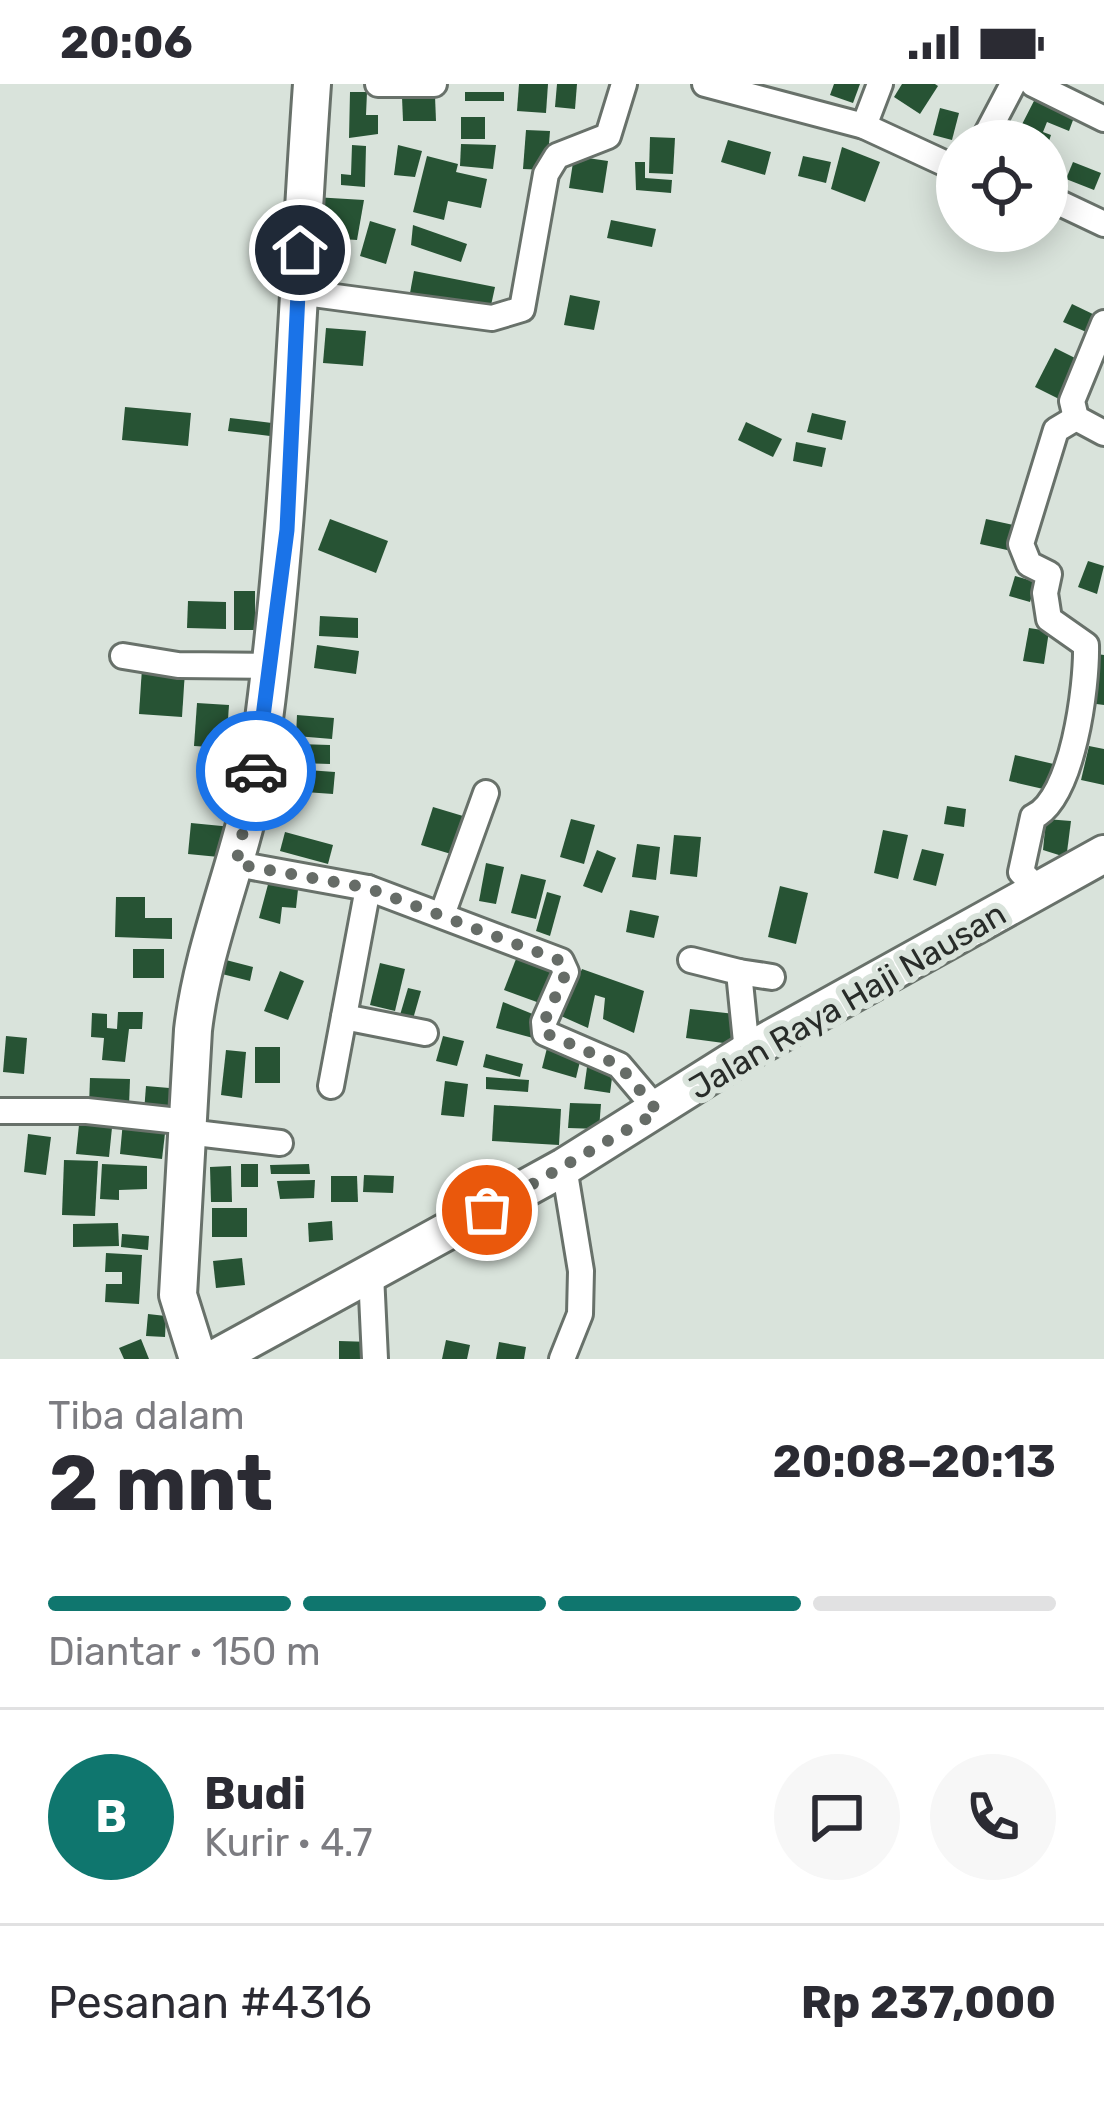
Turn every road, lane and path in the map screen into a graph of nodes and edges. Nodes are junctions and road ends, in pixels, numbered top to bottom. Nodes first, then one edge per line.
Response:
1 (312, 84) edge
2 (378, 84) edge
3 (434, 84) edge
4 (624, 84) edge
5 (704, 84) edge
6 (880, 84) edge
7 (1013, 84) edge
8 (1033, 84) edge
9 (1104, 119) edge
10 (994, 120) edge
11 (864, 126) junction
12 (936, 160) edge
13 (1068, 207) edge
14 (1104, 224) edge
15 (298, 292) junction
16 (1104, 323) edge
17 (1076, 418) junction
18 (1104, 433) edge
19 (123, 656) dead end
20 (270, 666) junction
21 (487, 793) dead end
22 (1104, 854) edge
23 (236, 864) junction
24 (368, 888) junction
25 (1038, 889) junction
26 (442, 915) junction
27 (692, 960) dead end
28 (739, 972) junction
29 (772, 977) dead end
30 (344, 1017) junction
31 (425, 1033) dead end
32 (747, 1052) junction
33 (332, 1086) dead end
34 (0, 1112) edge
35 (658, 1112) junction
36 (188, 1127) junction
37 (280, 1143) dead end
38 (564, 1167) junction
39 (371, 1274) junction
40 (198, 1359) edge
41 (214, 1359) edge
42 (375, 1359) edge
43 (562, 1359) edge

1 - 15 street
2 - 3 street
4 - 15 street
5 - 11 street
6 - 11 street
7 - 10 street
8 - 9 street
11 - 12 street
13 - 14 street
15 - 20 street
16 - 17 street
17 - 18 street
17 - 25 street
19 - 20 street
20 - 23 street
21 - 26 street
22 - 25 street, Jalan Raya Haji Nausan
23 - 24 street
23 - 36 street
24 - 26 street
24 - 30 street
25 - 32 street, Jalan Raya Haji Nausan
26 - 35 street
27 - 28 street
28 - 29 street
28 - 32 street
30 - 31 street
30 - 33 street
32 - 35 street, Jalan Raya Haji Nausan
34 - 36 street
35 - 38 street, Jalan Raya Haji Nausan
36 - 37 street
36 - 40 street
38 - 39 street, Jalan Raya Haji Nausan
38 - 43 street
39 - 41 street, Jalan Raya Haji Nausan
39 - 42 street

